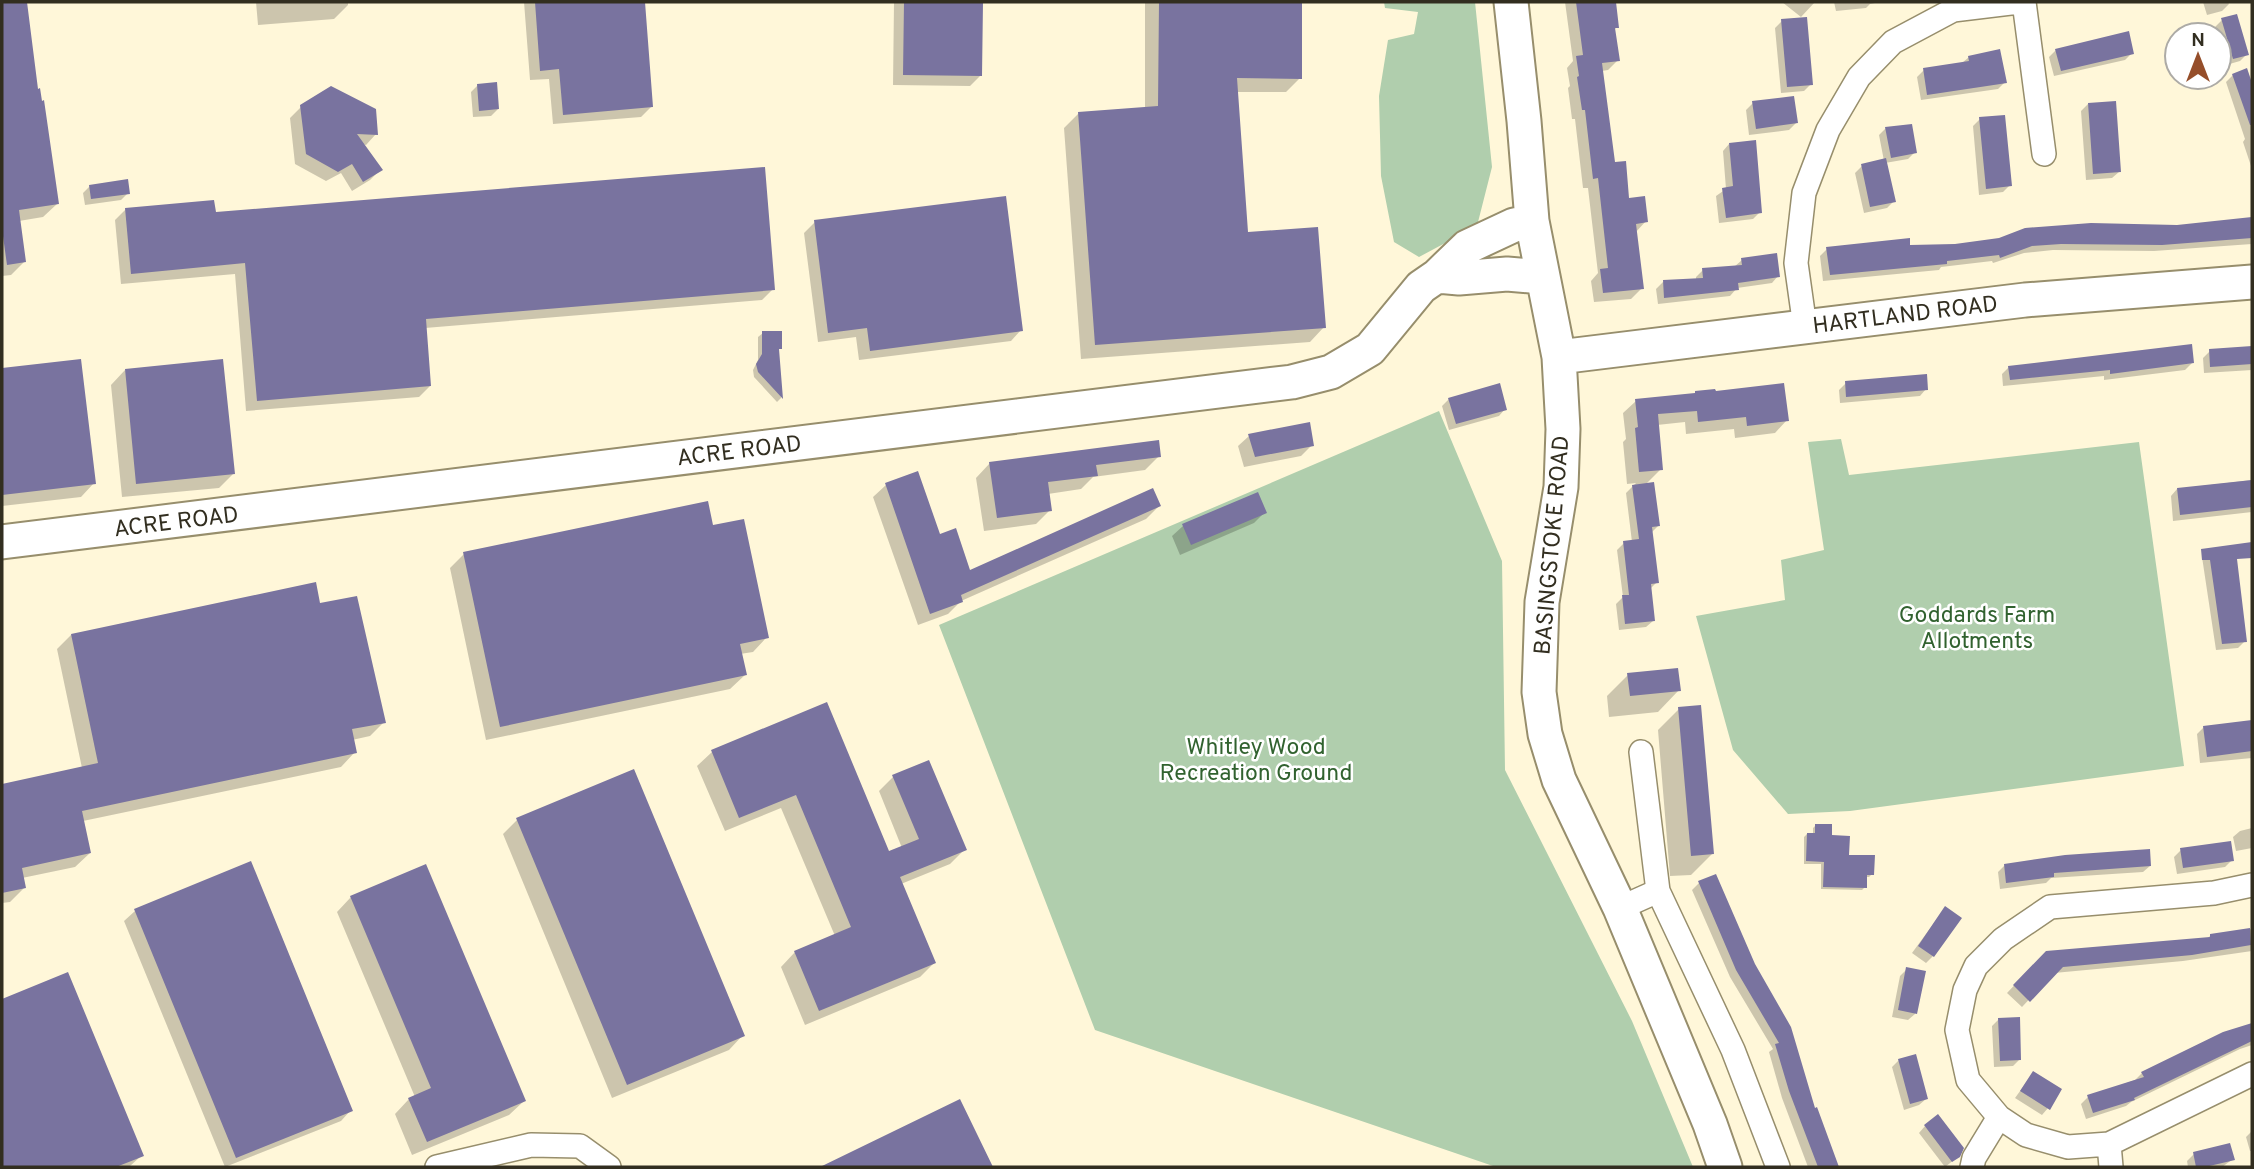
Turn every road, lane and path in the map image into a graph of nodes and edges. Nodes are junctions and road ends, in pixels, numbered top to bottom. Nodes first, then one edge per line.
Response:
1 (1511, 2) edge
2 (2021, 2) edge
3 (2044, 154) dead end
4 (1532, 221) junction
5 (1437, 276) junction
6 (1542, 277) junction
7 (2252, 282) edge
8 (1805, 327) junction
9 (1559, 357) junction
10 (2, 542) edge
11 (1641, 752) dead end
12 (2252, 885) edge
13 (1658, 891) junction
14 (1620, 908) junction
15 (2252, 1074) edge
16 (1999, 1117) junction
17 (2109, 1144) junction
18 (438, 1167) edge
19 (610, 1167) edge
20 (1725, 1167) edge
21 (1778, 1167) edge
22 (1972, 1167) edge
23 (2111, 1167) edge

1 - 4 street, BASINGSTOKE ROAD
2 - 3 street
2 - 8 street
4 - 5 street, ACRE ROAD
4 - 6 street, BASINGSTOKE ROAD
5 - 6 street
5 - 10 street, ACRE ROAD
6 - 9 street, BASINGSTOKE ROAD
7 - 8 street, HARTLAND ROAD
8 - 9 street, HARTLAND ROAD
9 - 14 street, BASINGSTOKE ROAD
11 - 13 street
12 - 16 street
13 - 14 street
13 - 21 street
14 - 20 street, BASINGSTOKE ROAD
15 - 17 street
16 - 17 street
16 - 22 street
17 - 23 street
18 - 19 street

